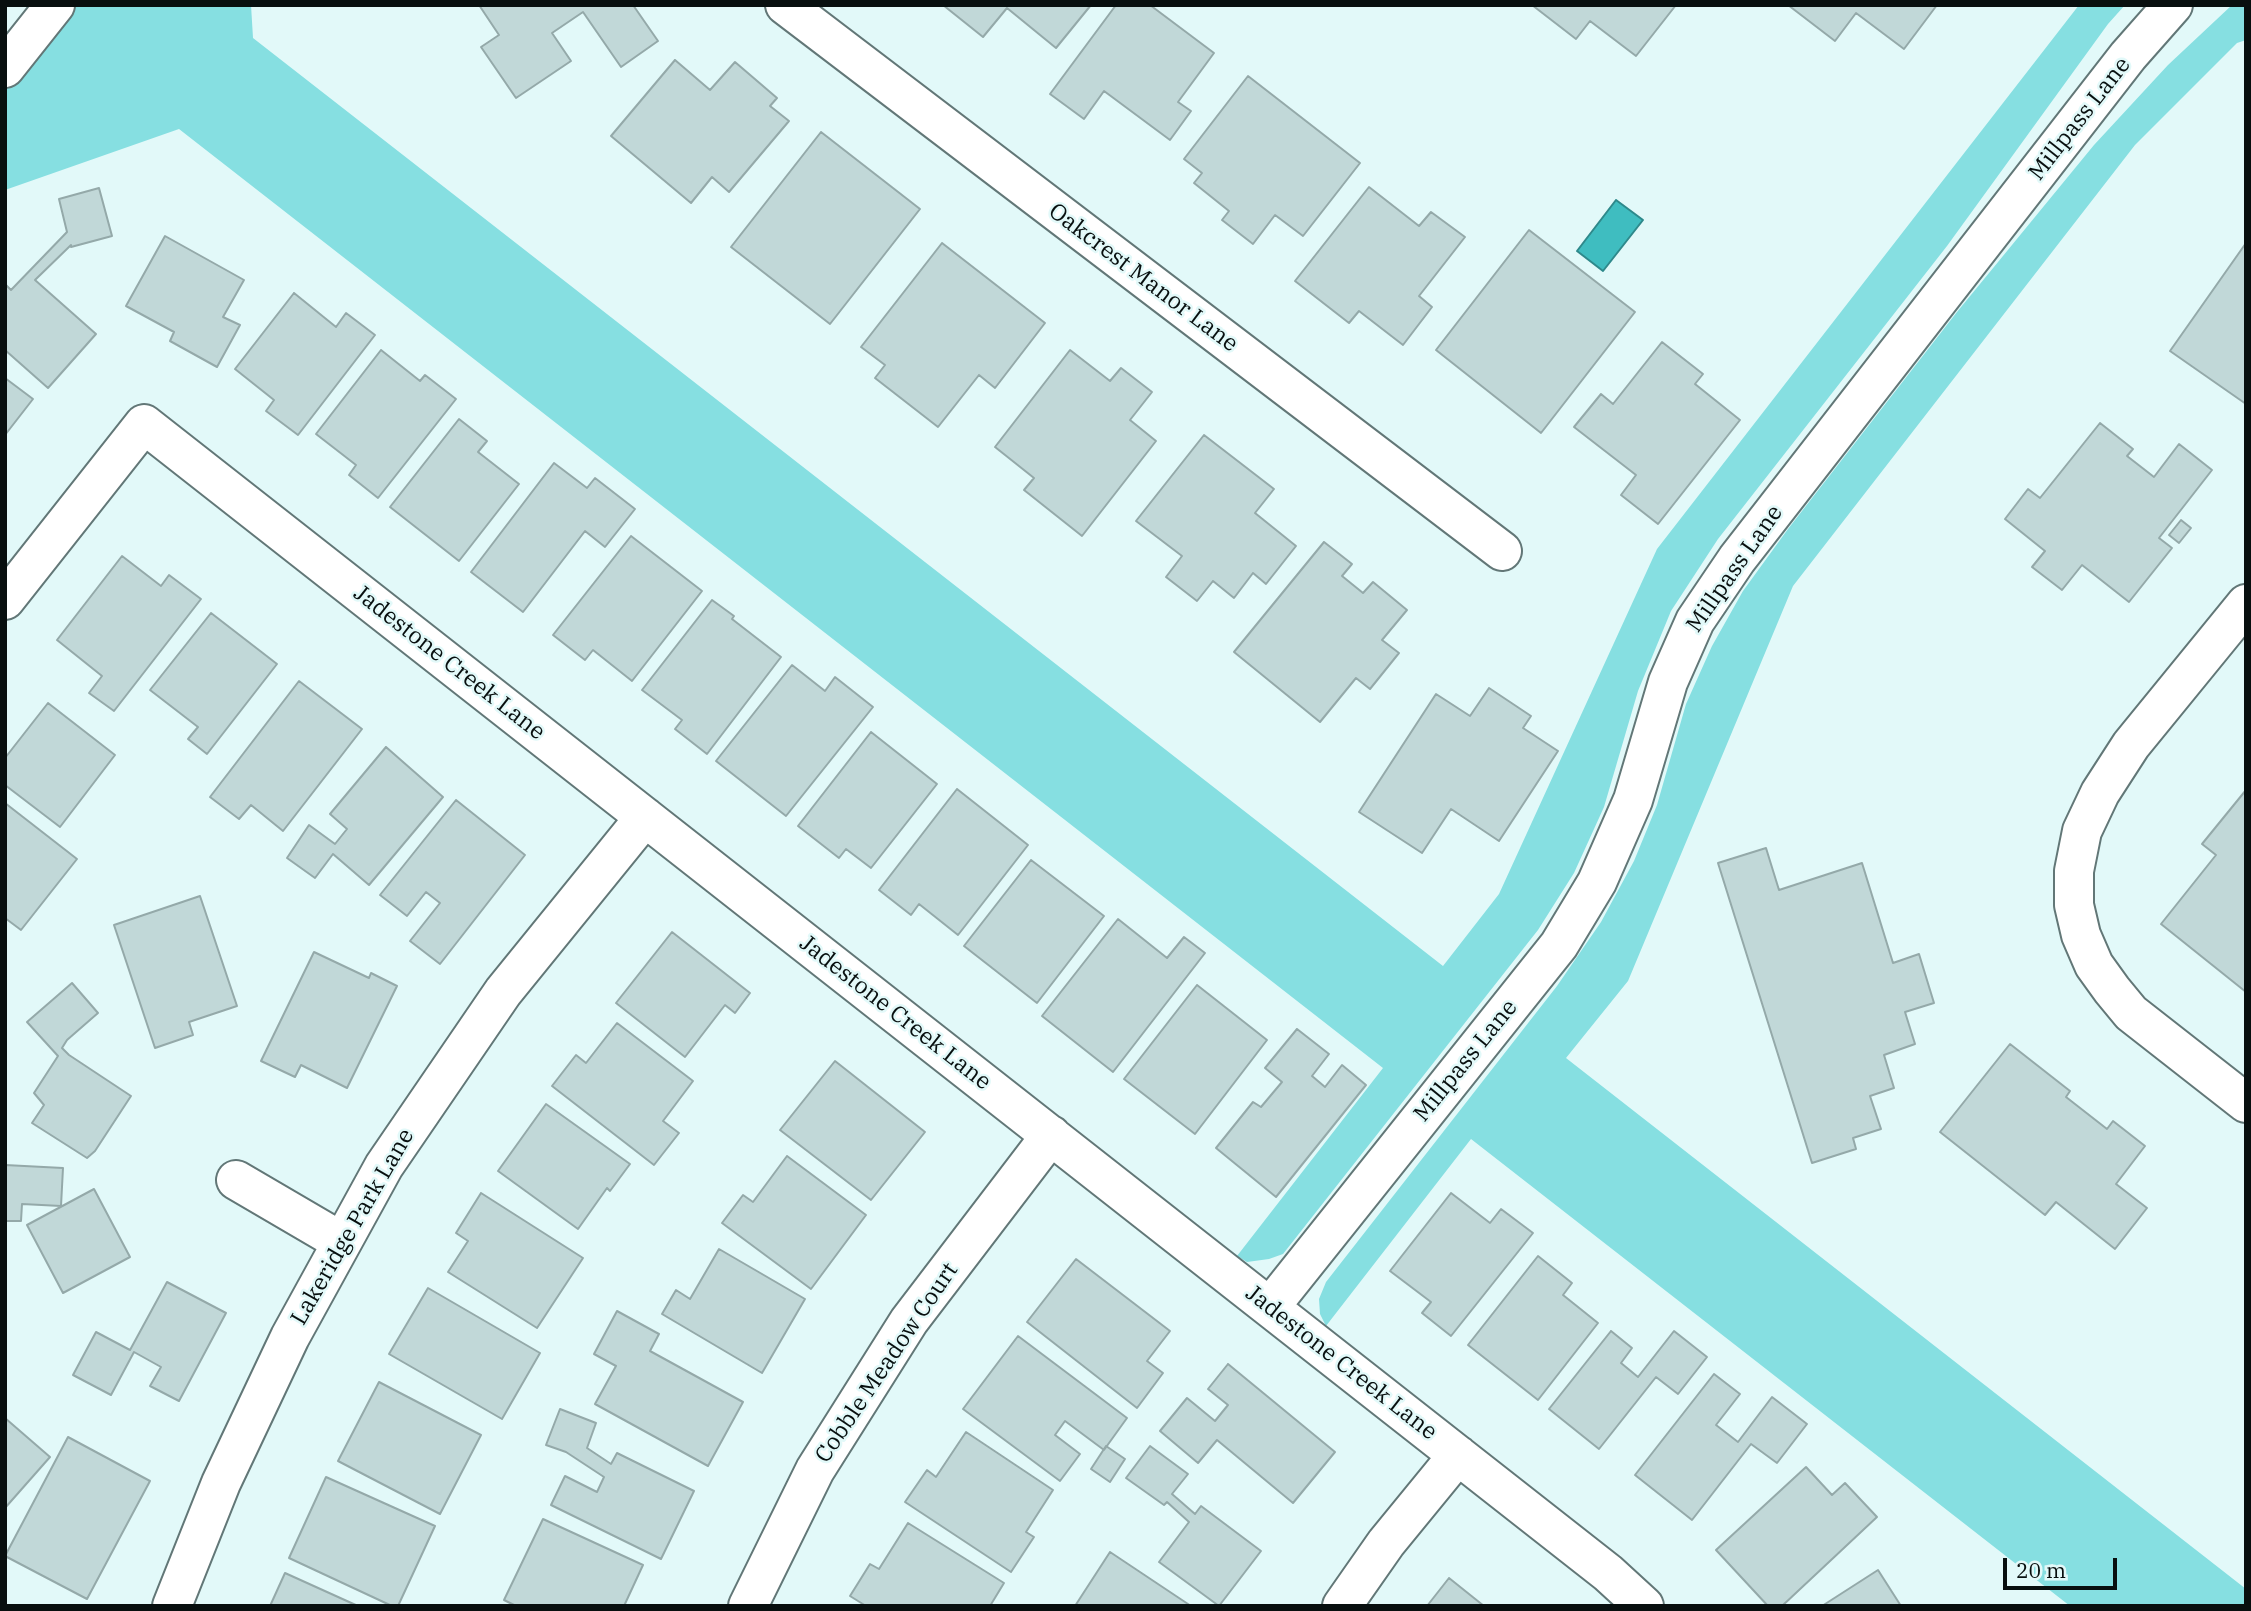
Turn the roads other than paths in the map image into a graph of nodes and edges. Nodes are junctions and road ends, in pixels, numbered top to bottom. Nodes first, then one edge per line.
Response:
1 (55, 5) edge
2 (785, 5) edge
3 (2173, 5) edge
4 (5, 68) edge
5 (1502, 551) dead end
6 (5, 600) edge
7 (2246, 604) edge
8 (645, 817) junction
9 (2246, 1103) edge
10 (1051, 1135) junction
11 (236, 1180) dead end
12 (342, 1242) junction
13 (1270, 1307) junction
14 (1458, 1455) junction
15 (172, 1606) edge
16 (748, 1606) edge
17 (1342, 1606) edge
18 (1644, 1606) edge

1 - 4 street
2 - 5 street, Oakcrest Manor Lane
3 - 13 street, Millpass Lane
6 - 8 street, Jadestone Creek Lane
7 - 9 street
8 - 10 street, Jadestone Creek Lane
8 - 12 street, Lakeridge Park Lane
10 - 13 street, Jadestone Creek Lane
10 - 16 street, Cobble Meadow Court
11 - 12 street
12 - 15 street, Lakeridge Park Lane
13 - 14 street, Jadestone Creek Lane
14 - 17 street
14 - 18 street, Jadestone Creek Lane

